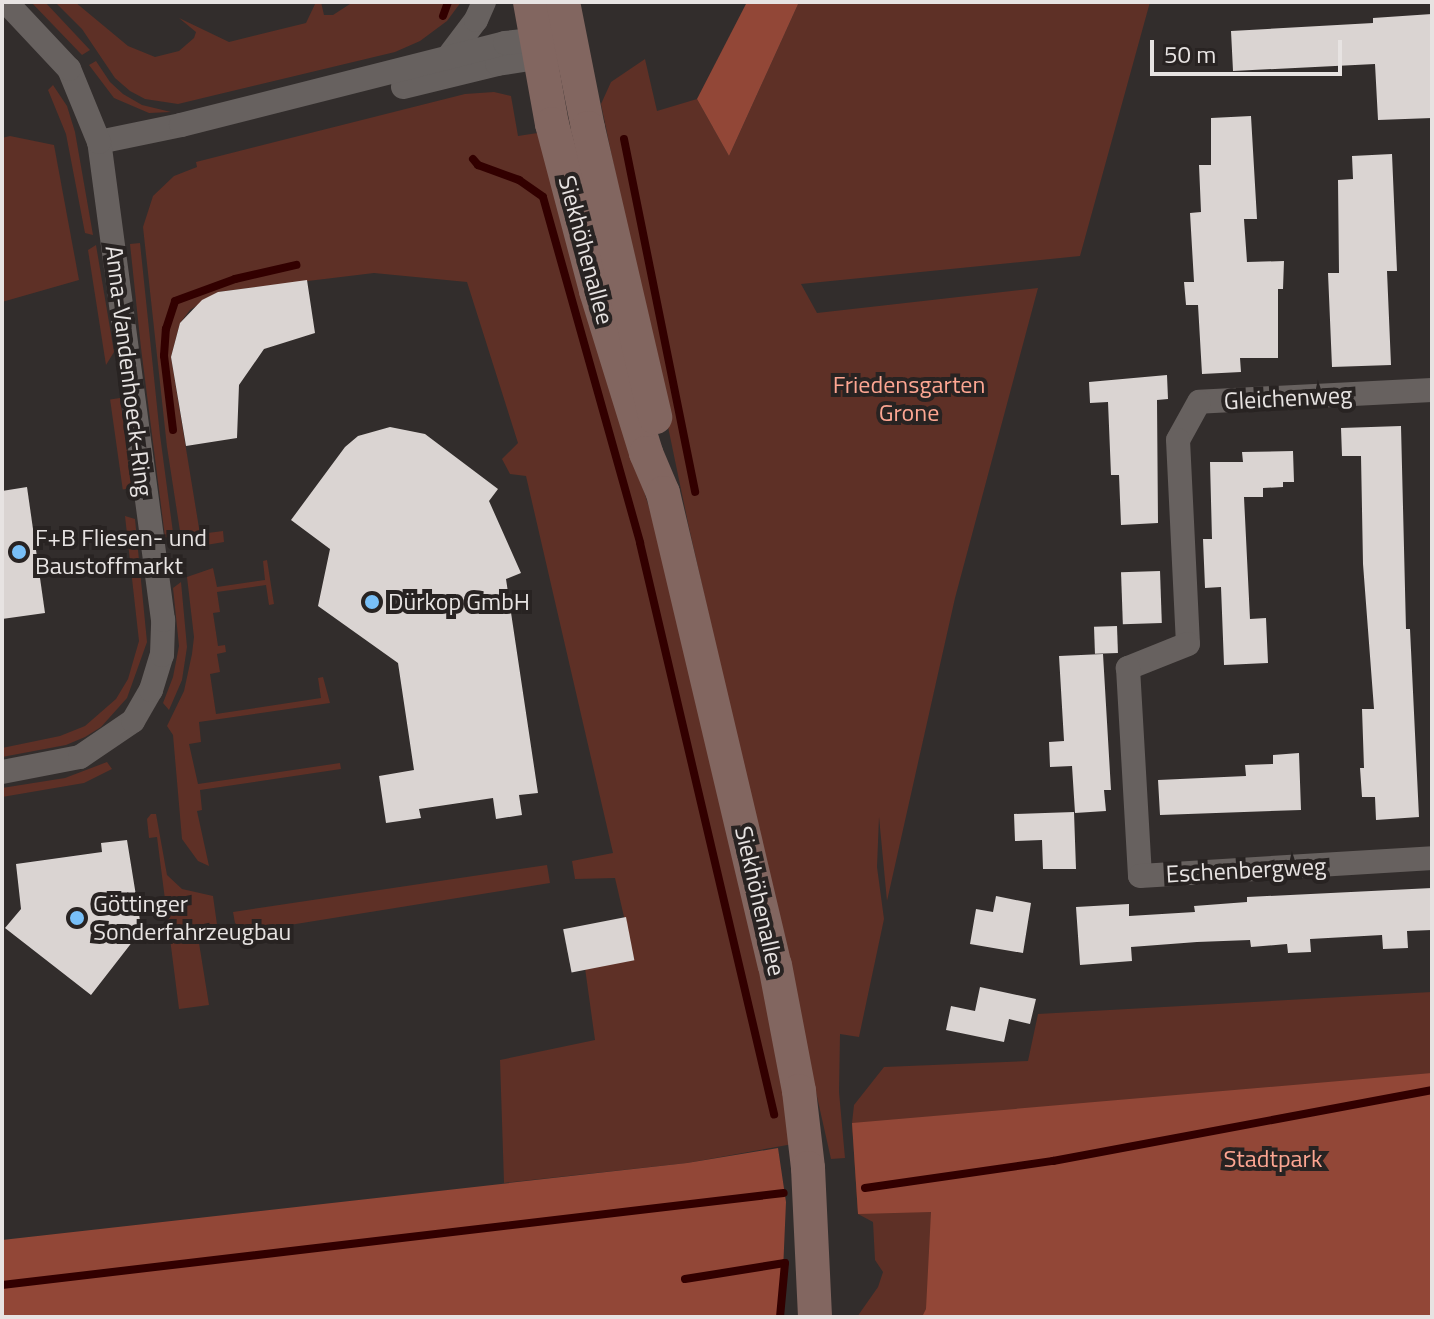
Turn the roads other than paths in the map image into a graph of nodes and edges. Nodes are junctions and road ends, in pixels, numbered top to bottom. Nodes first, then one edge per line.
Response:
1 (6, 2) edge
2 (484, 2) edge
3 (530, 2) edge
4 (563, 2) edge
5 (555, 46) junction
6 (448, 57) junction
7 (100, 150) junction
8 (1432, 390) edge
9 (1188, 644) joint
10 (2, 772) edge
11 (1432, 858) edge
12 (815, 1317) edge

1 - 7 street, Anna-Vandenhoeck-Ring
2 - 6 street
3 - 5 main road, Siekhöhenallee
4 - 5 main road, Siekhöhenallee
5 - 6 street
5 - 7 street
5 - 12 main road, Siekhöhenallee
6 - 7 street
7 - 10 street, Anna-Vandenhoeck-Ring
8 - 9 street, Gleichenweg
9 - 11 street, Eschenbergweg

